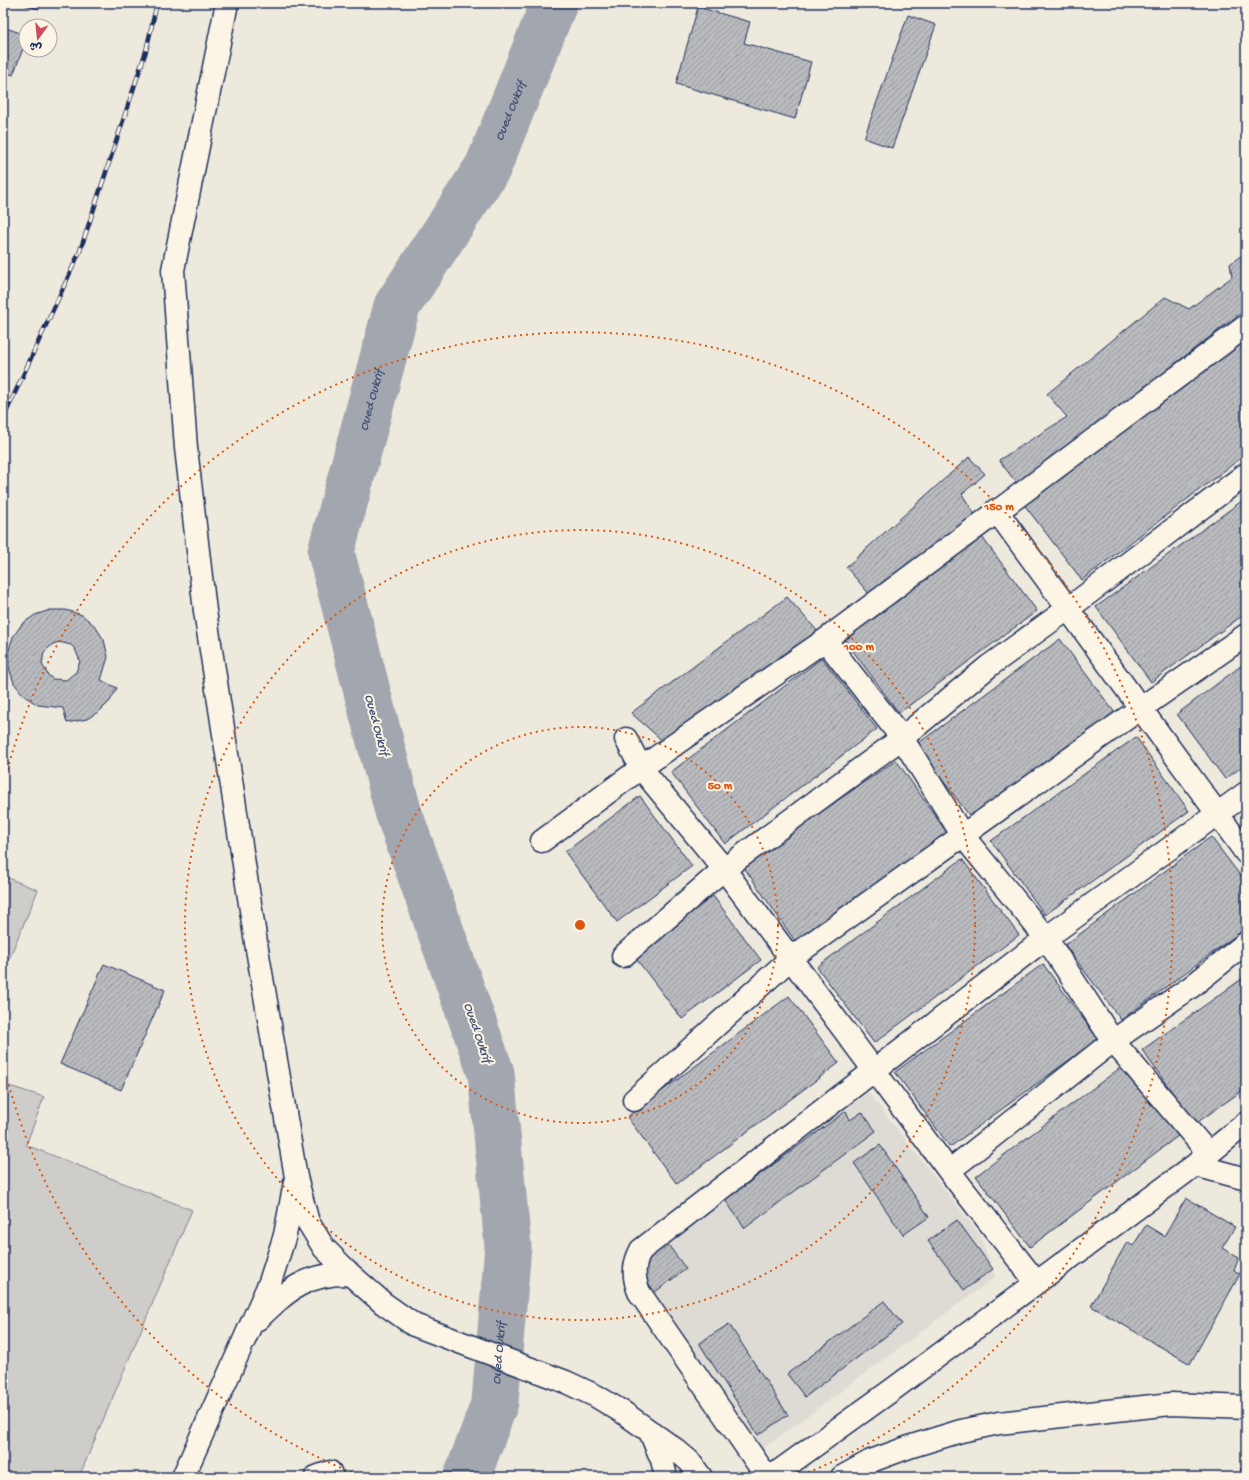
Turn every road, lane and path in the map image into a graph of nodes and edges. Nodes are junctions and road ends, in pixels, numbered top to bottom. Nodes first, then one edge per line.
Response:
1 (227, 3) edge
2 (1246, 326) edge
3 (1246, 474) edge
4 (996, 510) junction
5 (1069, 608) junction
6 (1246, 635) edge
7 (825, 640) junction
8 (1141, 708) junction
9 (902, 738) junction
10 (626, 739) dead end
11 (641, 768) junction
12 (1246, 793) edge
13 (1218, 814) junction
14 (964, 836) junction
15 (542, 841) dead end
16 (1246, 853) edge
17 (724, 869) junction
18 (1046, 938) junction
19 (1246, 943) edge
20 (623, 956) dead end
21 (791, 958) junction
22 (1113, 1041) junction
23 (875, 1070) junction
24 (634, 1100) dead end
25 (1246, 1123) edge
26 (1202, 1160) junction
27 (949, 1171) junction
28 (296, 1177) junction
29 (1246, 1179) edge
30 (350, 1274) junction
31 (1036, 1282) junction
32 (250, 1327) junction
33 (1246, 1407) edge
34 (650, 1432) junction
35 (1246, 1445) edge
36 (183, 1477) edge
37 (316, 1477) edge
38 (332, 1477) edge
39 (666, 1477) edge
40 (701, 1477) edge
41 (767, 1477) edge
42 (771, 1477) edge
43 (842, 1477) edge
44 (1240, 1477) edge

1 - 28 street
2 - 4 street
3 - 5 street
4 - 5 street
4 - 7 street
5 - 8 street
5 - 9 street
6 - 8 street
7 - 9 street
7 - 11 street
8 - 13 street
8 - 14 street
9 - 14 street
9 - 17 street
10 - 11 street
11 - 15 street
11 - 17 street
12 - 13 street
13 - 16 street
13 - 18 street
14 - 18 street
14 - 21 street
17 - 20 street
17 - 21 street
18 - 22 street
18 - 23 street
19 - 22 street
21 - 23 street
21 - 24 street
22 - 26 street
22 - 27 street
23 - 27 street
23 - 41 street
25 - 26 street
26 - 29 street
26 - 31 street
27 - 31 street
28 - 30 street
28 - 32 street
30 - 32 street
30 - 34 street
31 - 42 street
32 - 36 street
33 - 43 street
34 - 39 street
34 - 40 street
35 - 44 path
37 - 38 street

